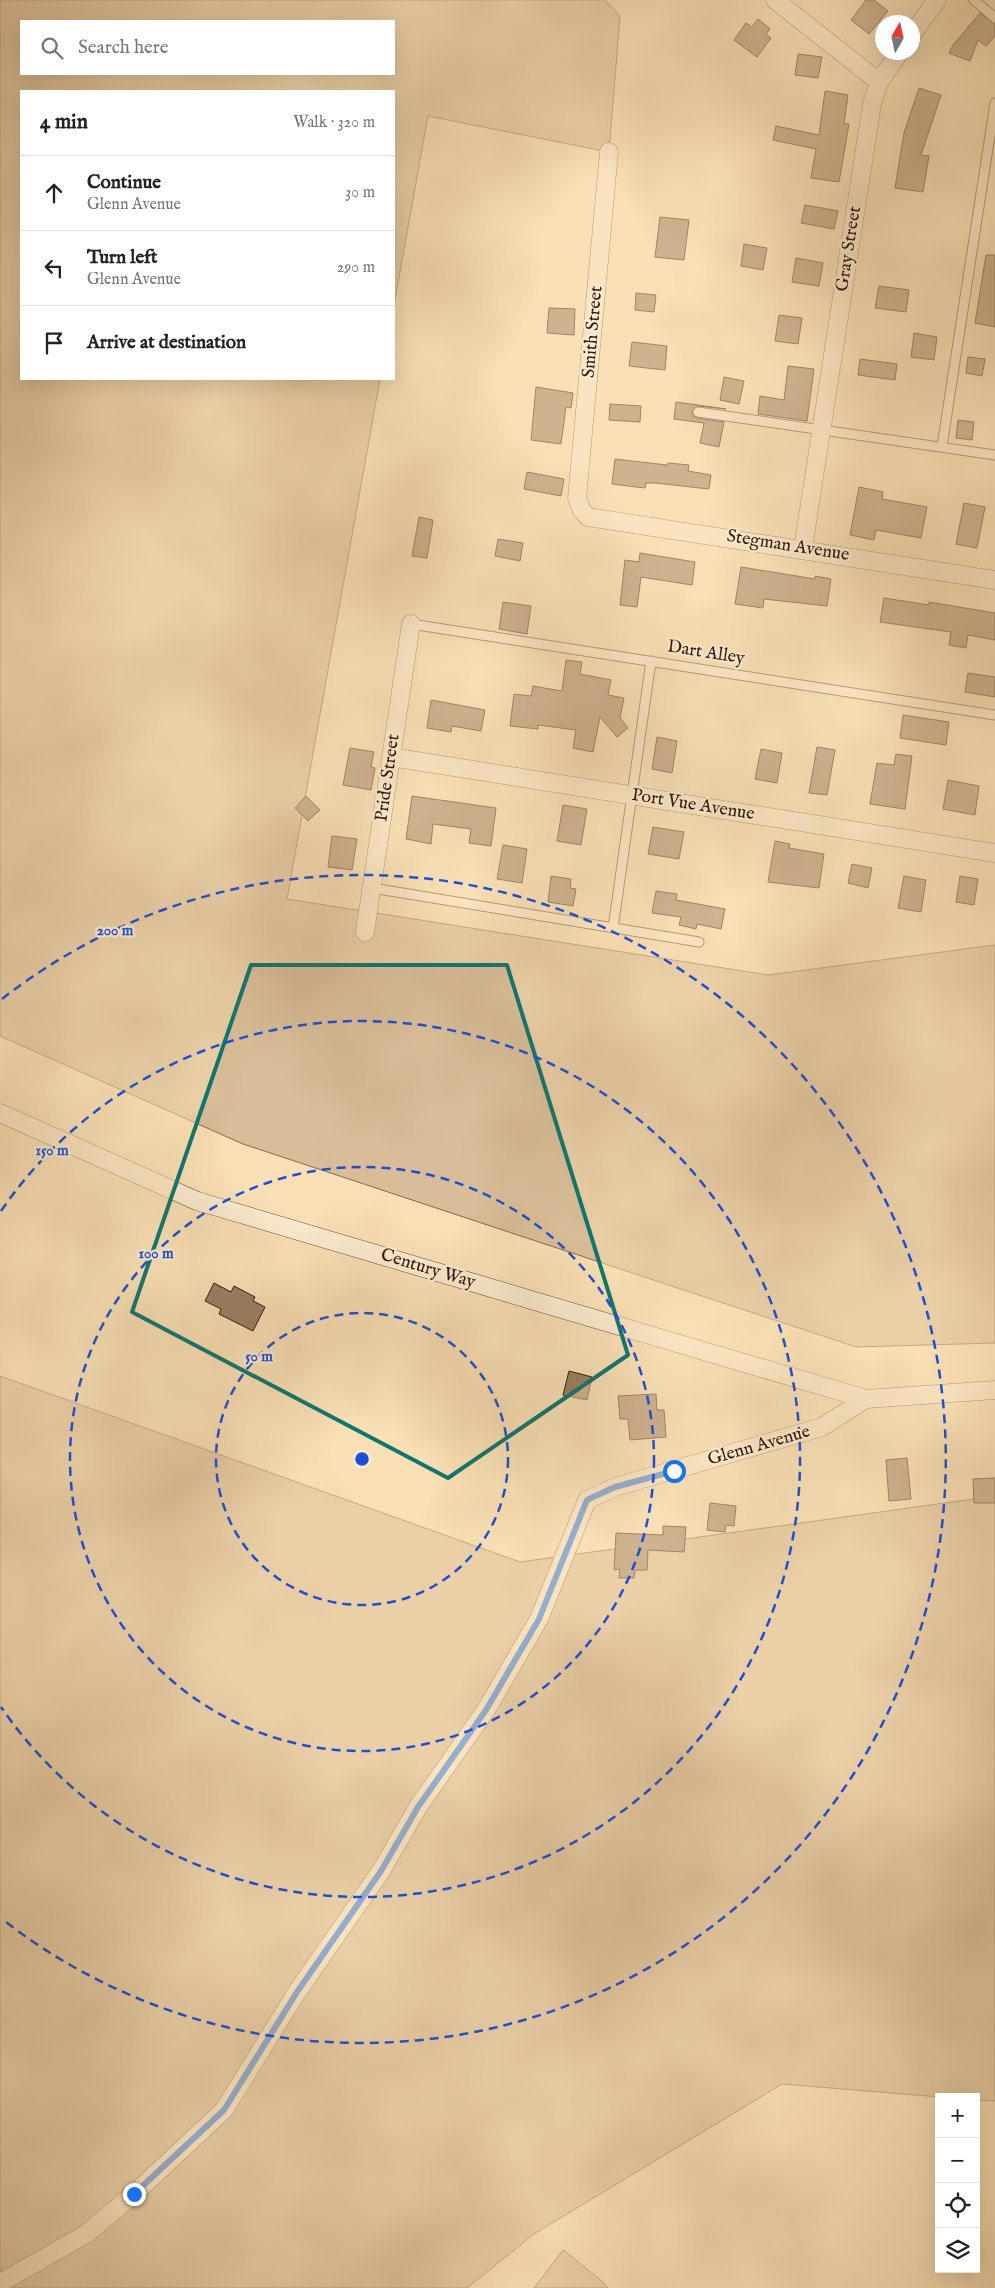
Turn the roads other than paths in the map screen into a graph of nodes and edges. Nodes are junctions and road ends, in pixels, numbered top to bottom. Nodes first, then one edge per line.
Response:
1 (775, 0) edge
2 (937, 0) edge
3 (974, 0) edge
4 (995, 18) edge
5 (920, 23) edge
6 (894, 60) edge
7 (879, 82) junction
8 (995, 103) edge
9 (609, 152) dead end
10 (698, 412) dead end
11 (822, 430) junction
12 (942, 446) junction
13 (995, 455) edge
14 (582, 511) joint
15 (803, 548) junction
16 (995, 580) edge
17 (411, 624) joint
18 (651, 662) junction
19 (995, 715) edge
20 (391, 758) junction
21 (633, 795) junction
22 (995, 853) edge
23 (372, 888) junction
24 (613, 928) junction
25 (365, 932) dead end
26 (698, 942) dead end
27 (0, 1113) edge
28 (995, 1390) edge
29 (866, 1399) junction
30 (0, 2283) edge

1 - 7 street
2 - 5 street
3 - 4 lane
6 - 7 street, Gray Street
7 - 11 street, Gray Street
8 - 12 lane
9 - 14 street, Smith Street
10 - 11 lane
11 - 12 lane
11 - 15 street, Gray Street
12 - 13 lane
14 - 15 street, Stegman Avenue
15 - 16 street, Stegman Avenue
17 - 18 lane, Dart Alley
17 - 20 street, Pride Street
18 - 19 lane, Dart Alley
18 - 21 lane
20 - 21 street, Port Vue Avenue
20 - 23 street, Pride Street
21 - 22 street, Port Vue Avenue
21 - 24 lane
23 - 24 lane
23 - 25 street, Pride Street
24 - 26 lane
27 - 29 street, Century Way
28 - 29 street, Glenn Avenue
29 - 30 street, Glenn Avenue

